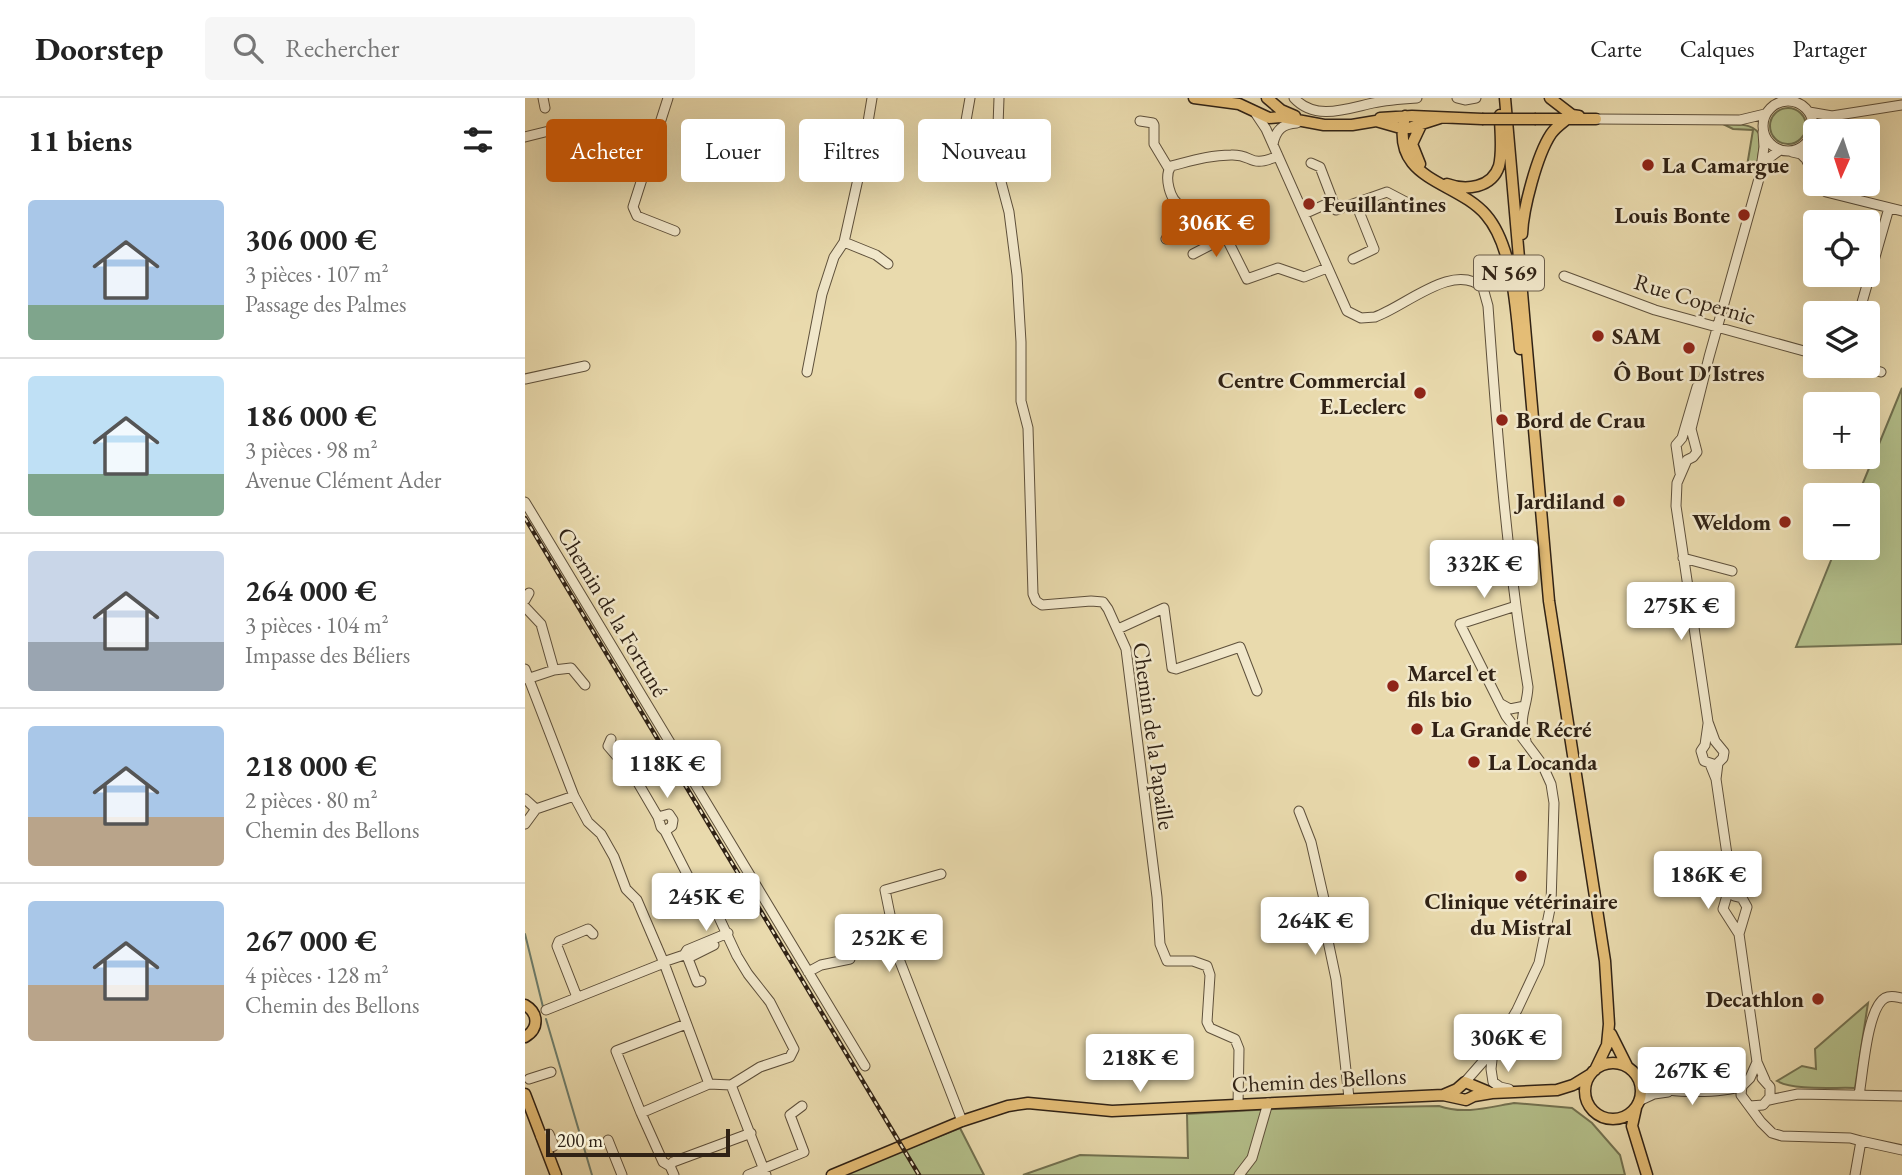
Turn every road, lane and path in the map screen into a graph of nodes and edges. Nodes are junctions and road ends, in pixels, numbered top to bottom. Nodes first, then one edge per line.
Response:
1 (668, 98) edge
2 (872, 98) edge
3 (970, 98) edge
4 (999, 98) edge
5 (1194, 98) edge
6 (1237, 98) edge
7 (1294, 98) edge
8 (1417, 98) edge
9 (1457, 98) edge
10 (1476, 98) edge
11 (1499, 98) edge
12 (1505, 98) edge
13 (1550, 99) edge
14 (1778, 100) edge
15 (1793, 100) edge
16 (1250, 105) edge
17 (1902, 105) edge
18 (1274, 107) edge
19 (1809, 112) junction
20 (1765, 114) junction
21 (1839, 115) junction
22 (1405, 116) junction
23 (1440, 118) junction
24 (966, 119) edge
25 (1567, 119) junction
26 (1596, 119) junction
27 (1812, 119) edge
28 (1835, 119) edge
29 (1551, 120) junction
30 (1740, 120) junction
31 (1140, 121) dead end
32 (1305, 122) junction
33 (1763, 129) junction
34 (1408, 131) junction
35 (546, 132) edge
36 (525, 137) edge
37 (1273, 144) junction
38 (1803, 144) edge
39 (1785, 150) junction
40 (1278, 156) junction
41 (1803, 156) edge
42 (1311, 163) dead end
43 (1169, 169) junction
44 (1760, 175) junction
45 (1842, 196) edge
46 (1333, 201) junction
47 (1408, 203) dead end
48 (1356, 204) junction
49 (1232, 205) dead end
50 (1889, 208) junction
51 (1902, 211) edge
52 (1215, 214) junction
53 (1304, 214) junction
54 (675, 231) dead end
55 (1226, 237) junction
56 (1166, 239) dead end
57 (844, 242) junction
58 (1193, 254) dead end
59 (1353, 259) dead end
60 (888, 264) dead end
61 (1327, 268) junction
62 (1565, 276) dead end
63 (1522, 289) junction
64 (1862, 301) edge
65 (1717, 329) junction
66 (1803, 352) edge
67 (585, 366) dead end
68 (807, 372) dead end
69 (1704, 376) junction
70 (525, 379) edge
71 (1682, 438) junction
72 (1693, 440) junction
73 (1677, 455) junction
74 (1687, 460) junction
75 (1538, 474) junction
76 (1680, 475) junction
77 (525, 502) edge
78 (1683, 558) junction
79 (1732, 570) dead end
80 (1517, 606) junction
81 (525, 607) edge
82 (1118, 629) junction
83 (525, 668) edge
84 (554, 670) junction
85 (527, 679) edge
86 (585, 685) dead end
87 (1257, 691) dead end
88 (1501, 704) junction
89 (1525, 706) junction
90 (1708, 722) junction
91 (611, 739) dead end
92 (1526, 741) junction
93 (1716, 743) junction
94 (1705, 745) junction
95 (1714, 763) junction
96 (574, 796) junction
97 (525, 799) edge
98 (536, 809) junction
99 (1299, 811) dead end
100 (525, 824) edge
101 (941, 874) dead end
102 (1733, 897) junction
103 (1744, 916) junction
104 (1730, 919) junction
105 (593, 934) dead end
106 (1739, 934) junction
107 (728, 935) junction
108 (685, 956) junction
109 (850, 959) dead end
110 (663, 963) junction
111 (808, 972) junction
112 (701, 981) dead end
113 (577, 997) junction
114 (1902, 998) edge
115 (527, 1006) edge
116 (546, 1010) junction
117 (536, 1024) junction
118 (686, 1024) junction
119 (1609, 1024) junction
120 (525, 1037) edge
121 (1494, 1049) junction
122 (1757, 1062) junction
123 (865, 1066) dead end
124 (1627, 1066) junction
125 (551, 1072) dead end
126 (1593, 1072) junction
127 (1637, 1076) junction
128 (1750, 1078) junction
129 (526, 1080) edge
130 (1767, 1082) junction
131 (709, 1084) junction
132 (731, 1085) junction
133 (1742, 1086) junction
134 (1467, 1089) junction
135 (1557, 1090) junction
136 (1528, 1091) junction
137 (525, 1094) edge
138 (1798, 1094) junction
139 (1859, 1095) junction
140 (1902, 1096) edge
141 (1349, 1098) junction
142 (1587, 1101) junction
143 (1768, 1101) junction
144 (1268, 1103) junction
145 (1638, 1103) junction
146 (1747, 1103) junction
147 (1238, 1105) junction
148 (802, 1106) dead end
149 (641, 1113) junction
150 (1610, 1118) junction
151 (962, 1121) junction
152 (1766, 1126) junction
153 (751, 1133) junction
154 (608, 1140) dead end
155 (1861, 1141) junction
156 (1902, 1150) edge
157 (1640, 1153) junction
158 (671, 1172) edge
159 (765, 1172) edge
160 (556, 1175) edge
161 (622, 1175) edge
162 (748, 1175) edge
163 (832, 1175) edge
164 (1239, 1175) edge
165 (1647, 1175) edge
166 (1855, 1175) edge

1 - 54 street
2 - 57 street
3 - 24 street
4 - 82 street, Chemin de la Papaille
5 - 16 main road
6 - 16 main road
7 - 8 street
9 - 10 street
11 - 34 main road
12 - 63 main road, N 569
13 - 26 main road
13 - 29 main road
14 - 15 street
14 - 20 street
15 - 19 street
16 - 18 main road
16 - 37 street
17 - 21 street
18 - 22 main road
18 - 32 main road
18 - 37 street
19 - 21 street
19 - 27 street
20 - 30 street
20 - 33 street
21 - 28 street
22 - 23 main road
22 - 34 main road
23 - 29 main road, bridge
23 - 34 main road
25 - 26 main road
25 - 29 main road
25 - 63 main road, N 569
26 - 30 street
30 - 33 street
31 - 43 street
32 - 34 main road
32 - 37 street
33 - 39 street
33 - 44 street
34 - 75 main road, N 569
35 - 36 street
37 - 40 street
38 - 39 street
39 - 41 street
39 - 44 street
40 - 43 street
40 - 53 street
42 - 46 street
43 - 52 street
44 - 65 street
45 - 50 street
46 - 48 street
46 - 53 street
47 - 48 street
48 - 59 street
49 - 52 street
50 - 51 street
50 - 64 street
52 - 55 street
52 - 56 street
53 - 61 street
55 - 58 street
55 - 61 street
57 - 60 street
57 - 68 street
61 - 80 street
62 - 65 street, Rue Copernic
63 - 75 main road, N 569
65 - 66 street, Rue Copernic
65 - 69 street
67 - 70 street
69 - 71 street
69 - 72 street
71 - 72 street
71 - 73 street
72 - 74 street
73 - 74 street
73 - 76 street
74 - 76 street
75 - 119 main road, N 569
76 - 78 street
77 - 111 street, Chemin de la Fortuné
78 - 79 street
78 - 90 street
80 - 88 street
80 - 89 street
81 - 84 street
82 - 87 street
82 - 147 street, Chemin de la Papaille
83 - 85 street
84 - 85 street
84 - 86 street
85 - 96 street
88 - 89 street
88 - 92 street
89 - 92 street
90 - 93 street
90 - 94 street
91 - 107 street
92 - 121 street
93 - 94 street
93 - 95 street
94 - 95 street
95 - 102 street
96 - 98 street
96 - 110 street
97 - 98 street
98 - 100 street
99 - 141 street
101 - 151 street
102 - 103 street
102 - 104 street
103 - 104 street
103 - 106 street
104 - 106 street
105 - 113 street
106 - 122 street
107 - 108 street
107 - 132 street
108 - 110 street
108 - 112 street
109 - 111 street
110 - 113 street
110 - 118 street
111 - 123 street, Chemin de la Fortuné
113 - 116 street
114 - 139 street
115 - 116 street
115 - 117 main road
116 - 117 street
117 - 120 main road
118 - 131 street
118 - 149 street
119 - 124 main road, N 569
119 - 126 main road, N 569
121 - 134 street
121 - 136 street
122 - 128 street
122 - 130 street
124 - 126 main road
124 - 127 main road
125 - 129 street
126 - 135 main road, Chemin des Bellons
126 - 142 main road
127 - 133 street
127 - 145 main road
128 - 130 street
128 - 133 street
130 - 138 street
130 - 143 street
131 - 132 street
131 - 149 street
132 - 153 street
133 - 146 street
134 - 136 main road, Chemin des Bellons
134 - 141 main road, Chemin des Bellons
135 - 136 main road, Chemin des Bellons
135 - 142 main road, Chemin des Bellons
137 - 160 main road
138 - 139 street
138 - 143 street
139 - 140 street
141 - 144 main road, Chemin des Bellons
142 - 150 main road
143 - 146 street
143 - 152 street
144 - 147 main road, Chemin des Bellons
144 - 164 street
145 - 146 street
145 - 150 main road
145 - 157 main road
146 - 152 street
147 - 151 main road, Chemin des Bellons
148 - 159 street
149 - 158 street
150 - 157 main road
151 - 163 main road, Chemin des Bellons
152 - 155 street
153 - 158 street
153 - 159 street
154 - 161 street
155 - 156 street
155 - 166 street
157 - 165 main road
159 - 162 street

